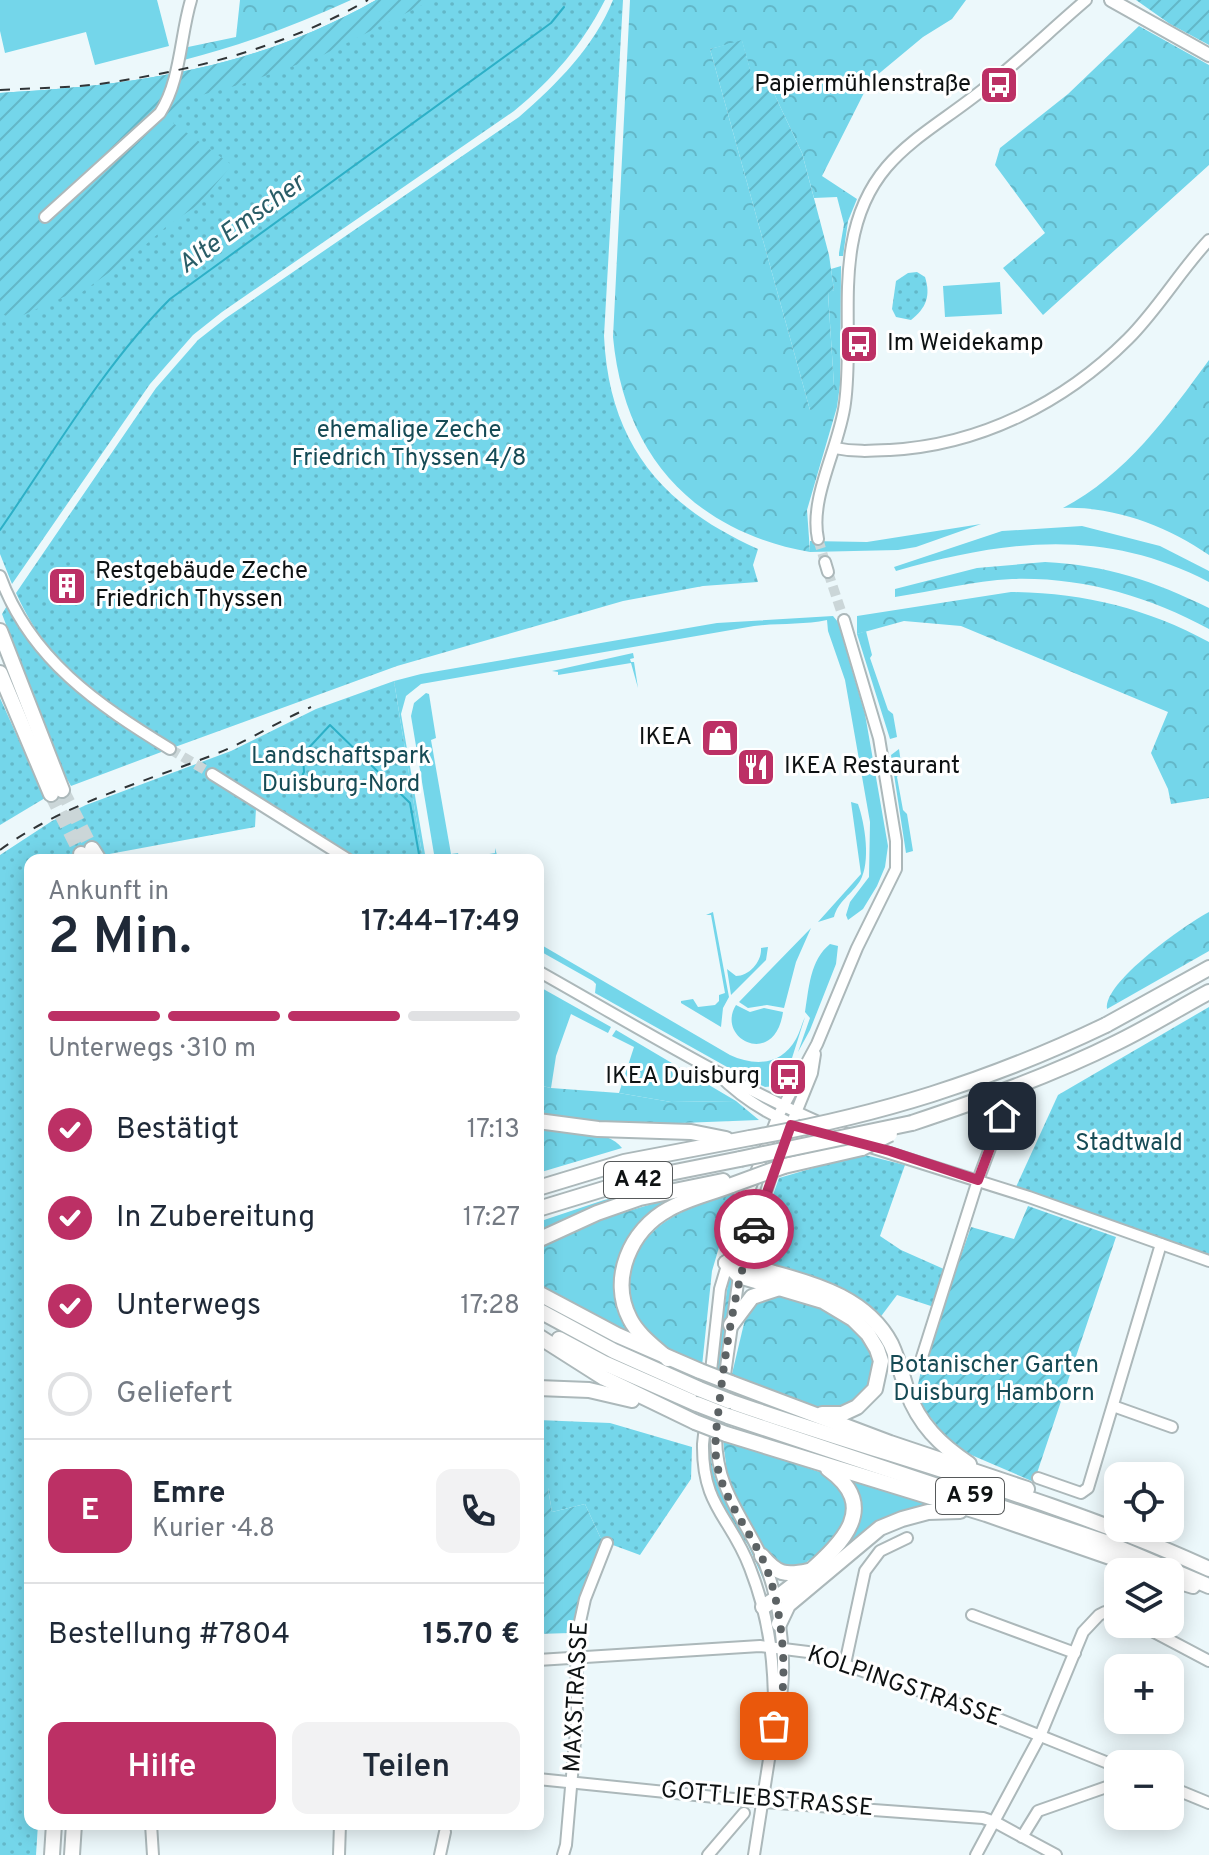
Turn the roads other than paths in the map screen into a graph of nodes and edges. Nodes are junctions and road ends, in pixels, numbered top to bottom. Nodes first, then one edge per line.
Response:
1 (191, 0) edge
2 (1086, 0) edge
3 (1111, 0) edge
4 (1209, 55) edge
5 (45, 217) dead end
6 (1209, 240) edge
7 (835, 448) junction
8 (818, 539) tunnel mouth
9 (0, 576) edge
10 (844, 620) tunnel mouth
11 (0, 631) edge
12 (0, 673) edge
13 (170, 749) tunnel mouth
14 (212, 774) tunnel mouth
15 (339, 854) edge
16 (1209, 968) edge
17 (544, 974) edge
18 (1209, 992) edge
19 (817, 1044) junction
20 (717, 1073) junction
21 (783, 1107) junction
22 (796, 1113) junction
23 (1002, 1116) dead end
24 (777, 1118) junction
25 (544, 1122) edge
26 (912, 1123) junction
27 (791, 1125) junction
28 (734, 1141) junction
29 (890, 1151) junction
30 (978, 1180) junction
31 (733, 1182) junction
32 (544, 1186) edge
33 (544, 1207) edge
34 (544, 1237) edge
35 (1161, 1244) junction
36 (1209, 1261) edge
37 (726, 1263) junction
38 (741, 1270) junction
39 (779, 1288) junction
40 (544, 1296) edge
41 (544, 1313) edge
42 (731, 1325) junction
43 (544, 1330) edge
44 (544, 1340) edge
45 (922, 1357) dead end
46 (668, 1359) junction
47 (544, 1388) edge
48 (698, 1397) junction
49 (1113, 1406) junction
50 (663, 1408) junction
51 (728, 1409) junction
52 (806, 1412) junction
53 (1172, 1427) dead end
54 (821, 1464) junction
55 (986, 1475) junction
56 (1038, 1478) dead end
57 (986, 1514) junction
58 (1104, 1523) edge
59 (1104, 1527) edge
60 (907, 1538) dead end
61 (1144, 1542) edge
62 (607, 1543) dead end
63 (762, 1556) junction
64 (1113, 1558) edge
65 (1209, 1569) edge
66 (812, 1570) junction
67 (1184, 1582) edge
68 (1209, 1588) edge
69 (775, 1605) junction
70 (1104, 1613) edge
71 (972, 1615) dead end
72 (779, 1624) joint
73 (1165, 1638) edge
74 (777, 1648) junction
75 (1075, 1653) junction
76 (577, 1658) junction
77 (544, 1660) edge
78 (1209, 1661) edge
79 (845, 1664) junction
80 (1040, 1736) junction
81 (1104, 1761) edge
82 (544, 1780) edge
83 (573, 1782) junction
84 (1104, 1788) edge
85 (1184, 1793) edge
86 (764, 1802) junction
87 (1209, 1803) edge
88 (744, 1813) dead end
89 (995, 1822) junction
90 (54, 1830) edge
91 (74, 1830) edge
92 (151, 1830) edge
93 (340, 1830) edge
94 (445, 1832) dead end
95 (1022, 1837) junction
96 (52, 1855) edge
97 (72, 1855) edge
98 (153, 1855) edge
99 (339, 1855) edge
100 (440, 1855) edge
101 (563, 1855) edge
102 (708, 1855) edge
103 (754, 1855) edge
104 (976, 1855) edge
105 (1056, 1855) edge

1 - 5 street
2 - 7 street
3 - 4 main road
6 - 7 street
7 - 8 street
9 - 13 street
10 - 19 street
11 - 12 highway
14 - 15 street
16 - 28 highway, A 42, bridge
17 - 20 street
18 - 26 highway, A 42
19 - 21 street
19 - 22 street
20 - 21 street
20 - 24 street
21 - 22 street
21 - 24 street
22 - 27 street
22 - 29 street
23 - 30 street
24 - 27 street
24 - 37 street
25 - 28 highway
26 - 31 highway, bridge
26 - 33 highway, A 42, bridge
27 - 29 street
27 - 38 street
28 - 32 highway, A 42
29 - 30 street
30 - 35 street
30 - 45 street
31 - 34 highway
31 - 46 highway
35 - 36 street
35 - 49 street
37 - 38 highway
37 - 69 street
38 - 39 highway
38 - 42 street
38 - 55 highway
39 - 42 highway
39 - 52 highway
40 - 46 highway
41 - 48 highway, A 59
42 - 63 street
43 - 48 highway, A 59
44 - 50 highway
46 - 52 highway, bridge
47 - 50 highway
48 - 51 highway, A 59, bridge
49 - 53 street
49 - 56 street
50 - 54 highway, bridge
51 - 59 highway, A 59
51 - 68 highway, A 59
52 - 55 highway
54 - 57 highway
54 - 66 highway
55 - 58 highway
57 - 64 highway
57 - 69 highway
60 - 79 street
61 - 65 highway, A 59
62 - 76 street, MAXSTRASSE
63 - 66 highway
63 - 69 street
66 - 69 highway
67 - 68 highway
69 - 72 highway
69 - 74 street
70 - 75 street
71 - 75 street
72 - 74 street
73 - 78 street
74 - 76 street, KOLPINGSTRASSE
74 - 79 street, KOLPINGSTRASSE
74 - 86 street
75 - 80 street
76 - 77 street, KOLPINGSTRASSE
76 - 83 street, MAXSTRASSE
79 - 80 street, KOLPINGSTRASSE
80 - 81 street, KOLPINGSTRASSE
80 - 89 street
82 - 83 street, GOTTLIEBSTRASSE
83 - 86 street, GOTTLIEBSTRASSE
83 - 101 street, MAXSTRASSE
84 - 95 street
85 - 87 street
86 - 89 street, GOTTLIEBSTRASSE
86 - 103 street
88 - 102 street
89 - 95 street
89 - 104 street
90 - 96 highway
91 - 97 highway
92 - 98 street
93 - 99 street
94 - 100 street
95 - 105 street

